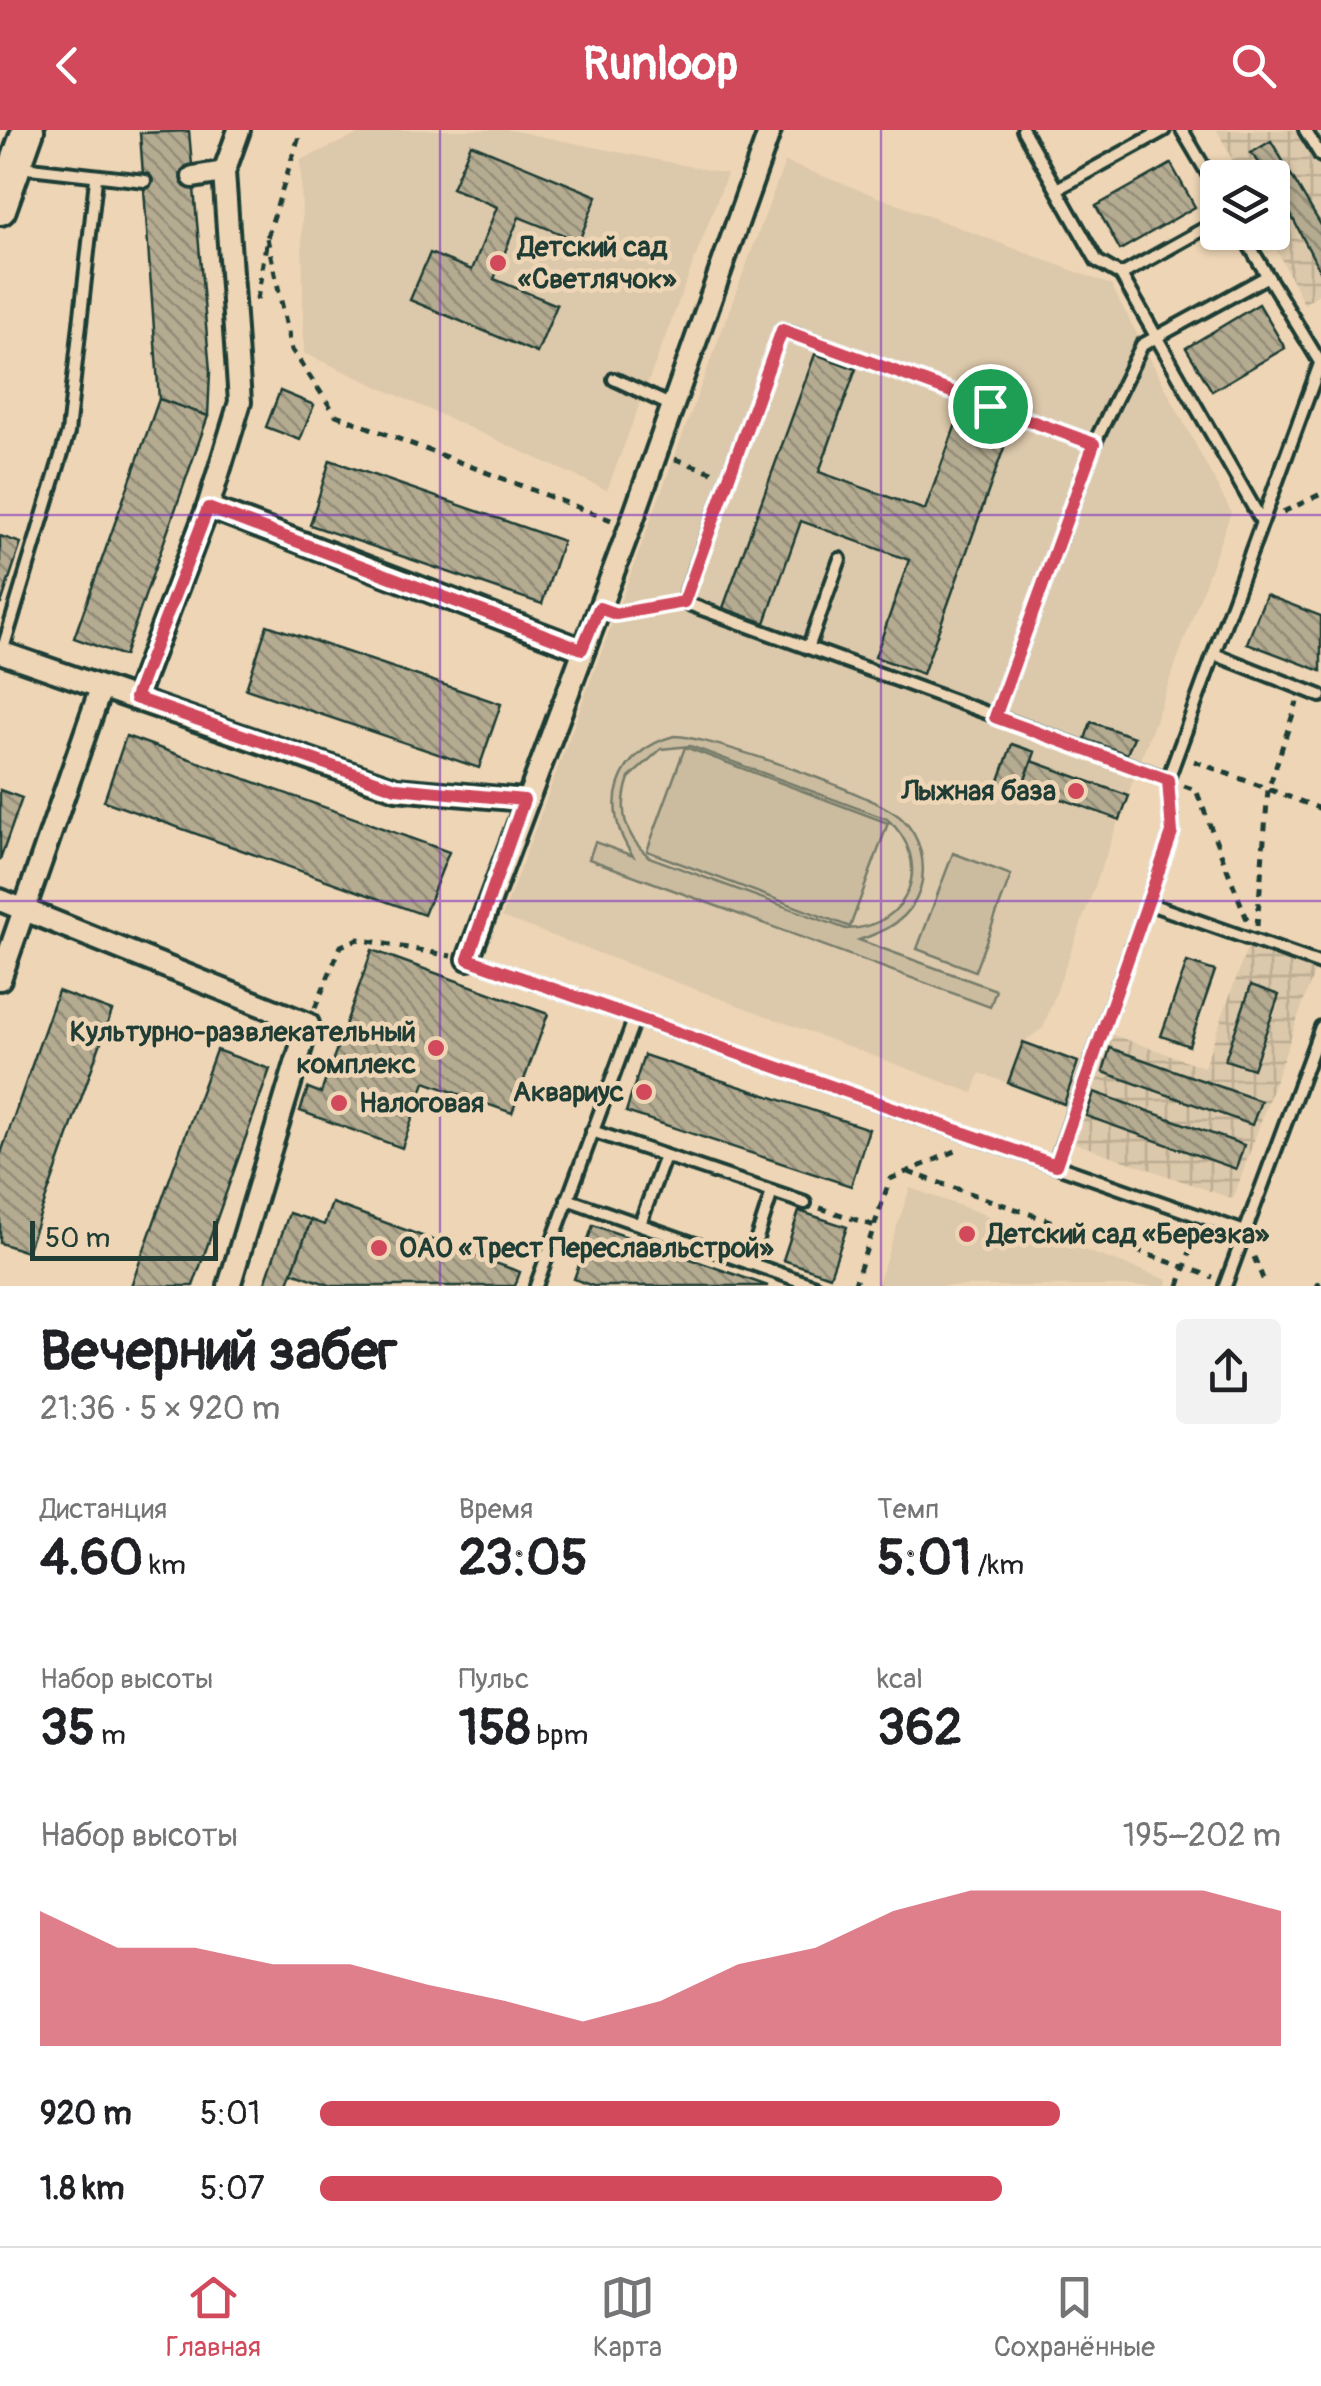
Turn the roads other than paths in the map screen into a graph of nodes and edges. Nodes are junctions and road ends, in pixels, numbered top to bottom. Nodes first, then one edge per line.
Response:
1 (28, 130) edge
2 (239, 130) edge
3 (770, 130) edge
4 (1024, 130) edge
5 (1164, 130) edge
6 (1182, 130) edge
7 (1305, 130) edge
8 (1321, 156) edge
9 (1200, 160) edge
10 (15, 166) junction
11 (224, 172) junction
12 (193, 177) dead end
13 (96, 179) junction
14 (144, 181) dead end
15 (1057, 190) junction
16 (0, 209) edge
17 (1200, 231) edge
18 (1251, 250) edge
19 (1121, 275) junction
20 (1266, 277) junction
21 (1154, 336) junction
22 (1321, 363) edge
23 (614, 379) dead end
24 (672, 406) junction
25 (1094, 444) junction
26 (208, 508) junction
27 (1262, 522) junction
28 (840, 559) dead end
29 (808, 648) junction
30 (582, 649) junction
31 (1, 653) edge
32 (1214, 654) junction
33 (101, 688) junction
34 (1321, 696) edge
35 (135, 698) junction
36 (995, 717) junction
37 (1168, 780) junction
38 (524, 800) junction
39 (0, 900) edge
40 (1147, 903) junction
41 (24, 908) junction
42 (468, 959) joint
43 (1321, 964) edge
44 (2, 969) edge
45 (635, 1018) junction
46 (1321, 1027) edge
47 (592, 1131) junction
48 (665, 1156) junction
49 (1056, 1165) junction
50 (772, 1192) junction
51 (568, 1199) junction
52 (805, 1202) road end
53 (640, 1224) junction
54 (1242, 1231) junction
55 (748, 1262) junction
56 (1226, 1283) edge
57 (229, 1286) edge
58 (536, 1286) edge
59 (815, 1286) edge

1 - 10 main road
2 - 11 street
3 - 24 street
4 - 15 lane
5 - 15 lane
6 - 9 lane
7 - 8 lane
10 - 13 lane
10 - 16 main road
11 - 12 street
11 - 26 street
13 - 14 lane
13 - 31 lane
15 - 19 lane
17 - 19 lane
18 - 20 lane
19 - 21 lane
20 - 21 lane
20 - 22 lane
21 - 25 lane
21 - 27 lane
22 - 27 lane
23 - 24 lane
24 - 30 street
25 - 29 lane
25 - 36 lane
26 - 30 street
26 - 35 street
27 - 32 lane
28 - 29 lane
29 - 36 lane
30 - 38 street
31 - 33 street
32 - 34 lane
32 - 37 lane
33 - 35 street
33 - 41 street
35 - 38 street
36 - 37 lane
37 - 40 lane
38 - 42 street
39 - 41 street
40 - 43 lane
40 - 49 lane
41 - 44 street
41 - 57 street
42 - 45 lane
45 - 47 lane
45 - 49 lane
46 - 54 lane
47 - 48 lane
47 - 51 lane
48 - 50 lane
48 - 53 lane
49 - 54 lane
50 - 52 lane
50 - 55 lane
51 - 53 lane
51 - 58 lane
53 - 55 lane
54 - 56 lane
55 - 59 lane

